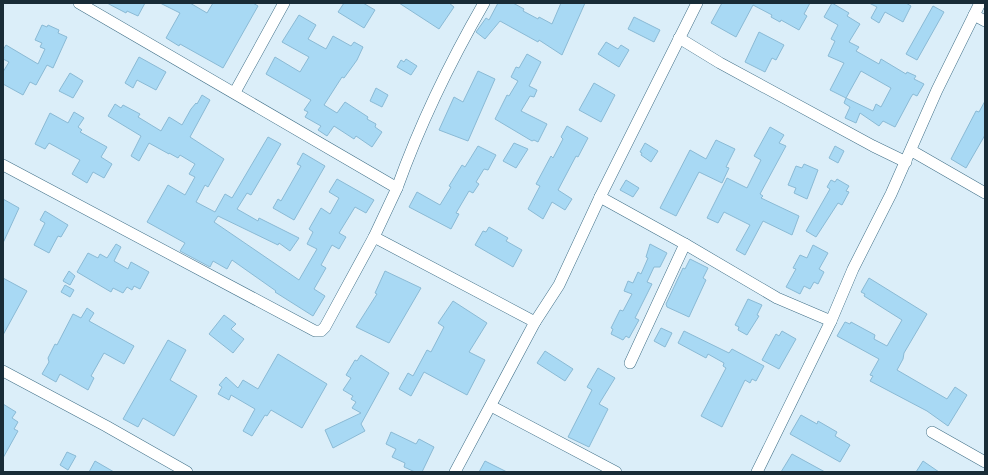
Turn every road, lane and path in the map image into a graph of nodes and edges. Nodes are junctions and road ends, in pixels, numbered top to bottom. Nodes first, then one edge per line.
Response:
1 (79, 3) edge
2 (284, 3) edge
3 (484, 3) edge
4 (697, 3) edge
5 (976, 7) edge
6 (985, 21) edge
7 (679, 38) junction
8 (235, 92) junction
9 (912, 151) junction
10 (906, 162) junction
11 (3, 165) edge
12 (397, 188) junction
13 (985, 193) edge
14 (600, 197) junction
15 (374, 237) junction
16 (685, 244) junction
17 (831, 321) junction
18 (534, 322) junction
19 (630, 362) dead end
20 (3, 372) edge
21 (491, 406) junction
22 (932, 432) dead end
23 (985, 462) edge
24 (187, 472) edge
25 (455, 472) edge
26 (616, 472) edge
27 (757, 472) edge

1 - 8 street
2 - 8 street
3 - 12 street
4 - 7 street
5 - 6 street
5 - 9 street
7 - 10 street
7 - 14 street
8 - 12 street
9 - 10 street
9 - 13 street
10 - 17 street
11 - 15 street
12 - 15 street
14 - 16 street
14 - 18 street
15 - 18 street
16 - 17 street
16 - 19 street
17 - 27 street
18 - 21 street
20 - 24 street
21 - 25 street
21 - 26 street
22 - 23 street

